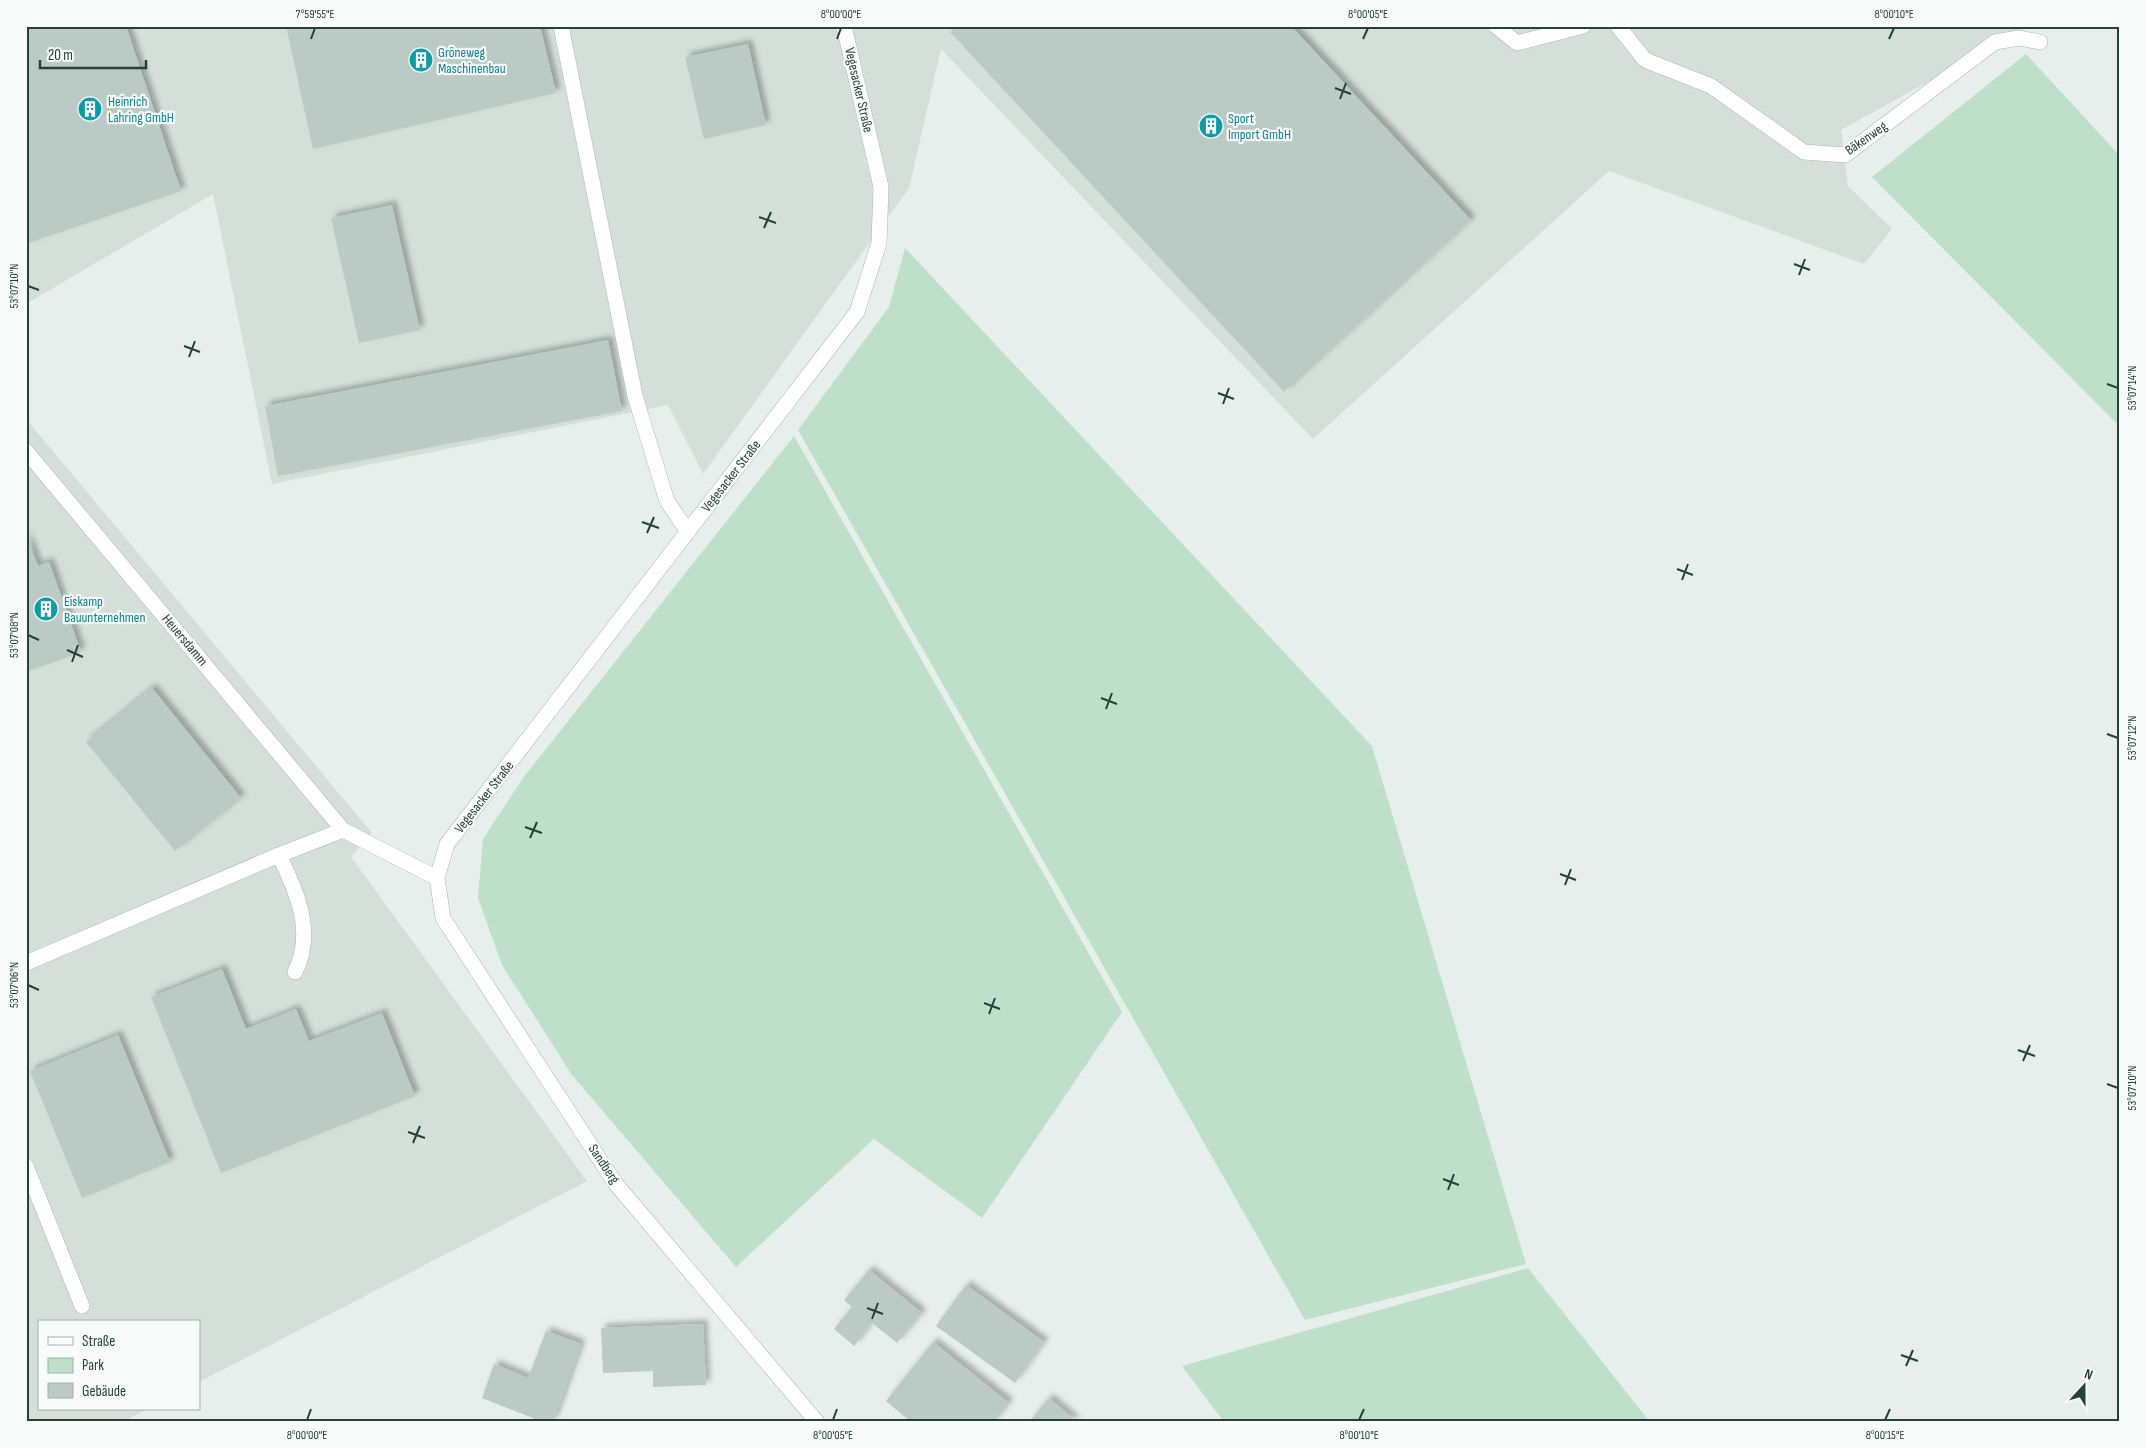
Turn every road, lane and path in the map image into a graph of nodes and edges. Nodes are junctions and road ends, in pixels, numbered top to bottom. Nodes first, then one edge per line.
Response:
1 (562, 26) edge
2 (844, 26) edge
3 (1496, 26) edge
4 (1583, 26) edge
5 (1618, 26) edge
6 (2040, 42) dead end
7 (26, 451) edge
8 (688, 532) junction
9 (343, 830) junction
10 (279, 855) junction
11 (437, 878) junction
12 (26, 963) edge
13 (295, 972) dead end
14 (26, 1166) edge
15 (82, 1306) dead end
16 (818, 1422) edge

1 - 8 street
2 - 8 street, Vegesacker Straße
3 - 4 street
5 - 6 street, Bäkenweg
7 - 9 street, Heuersdamm
8 - 11 street, Vegesacker Straße
9 - 10 street
9 - 11 street, Heuersdamm
10 - 12 street
10 - 13 street
11 - 16 street, Sandberg
14 - 15 street

